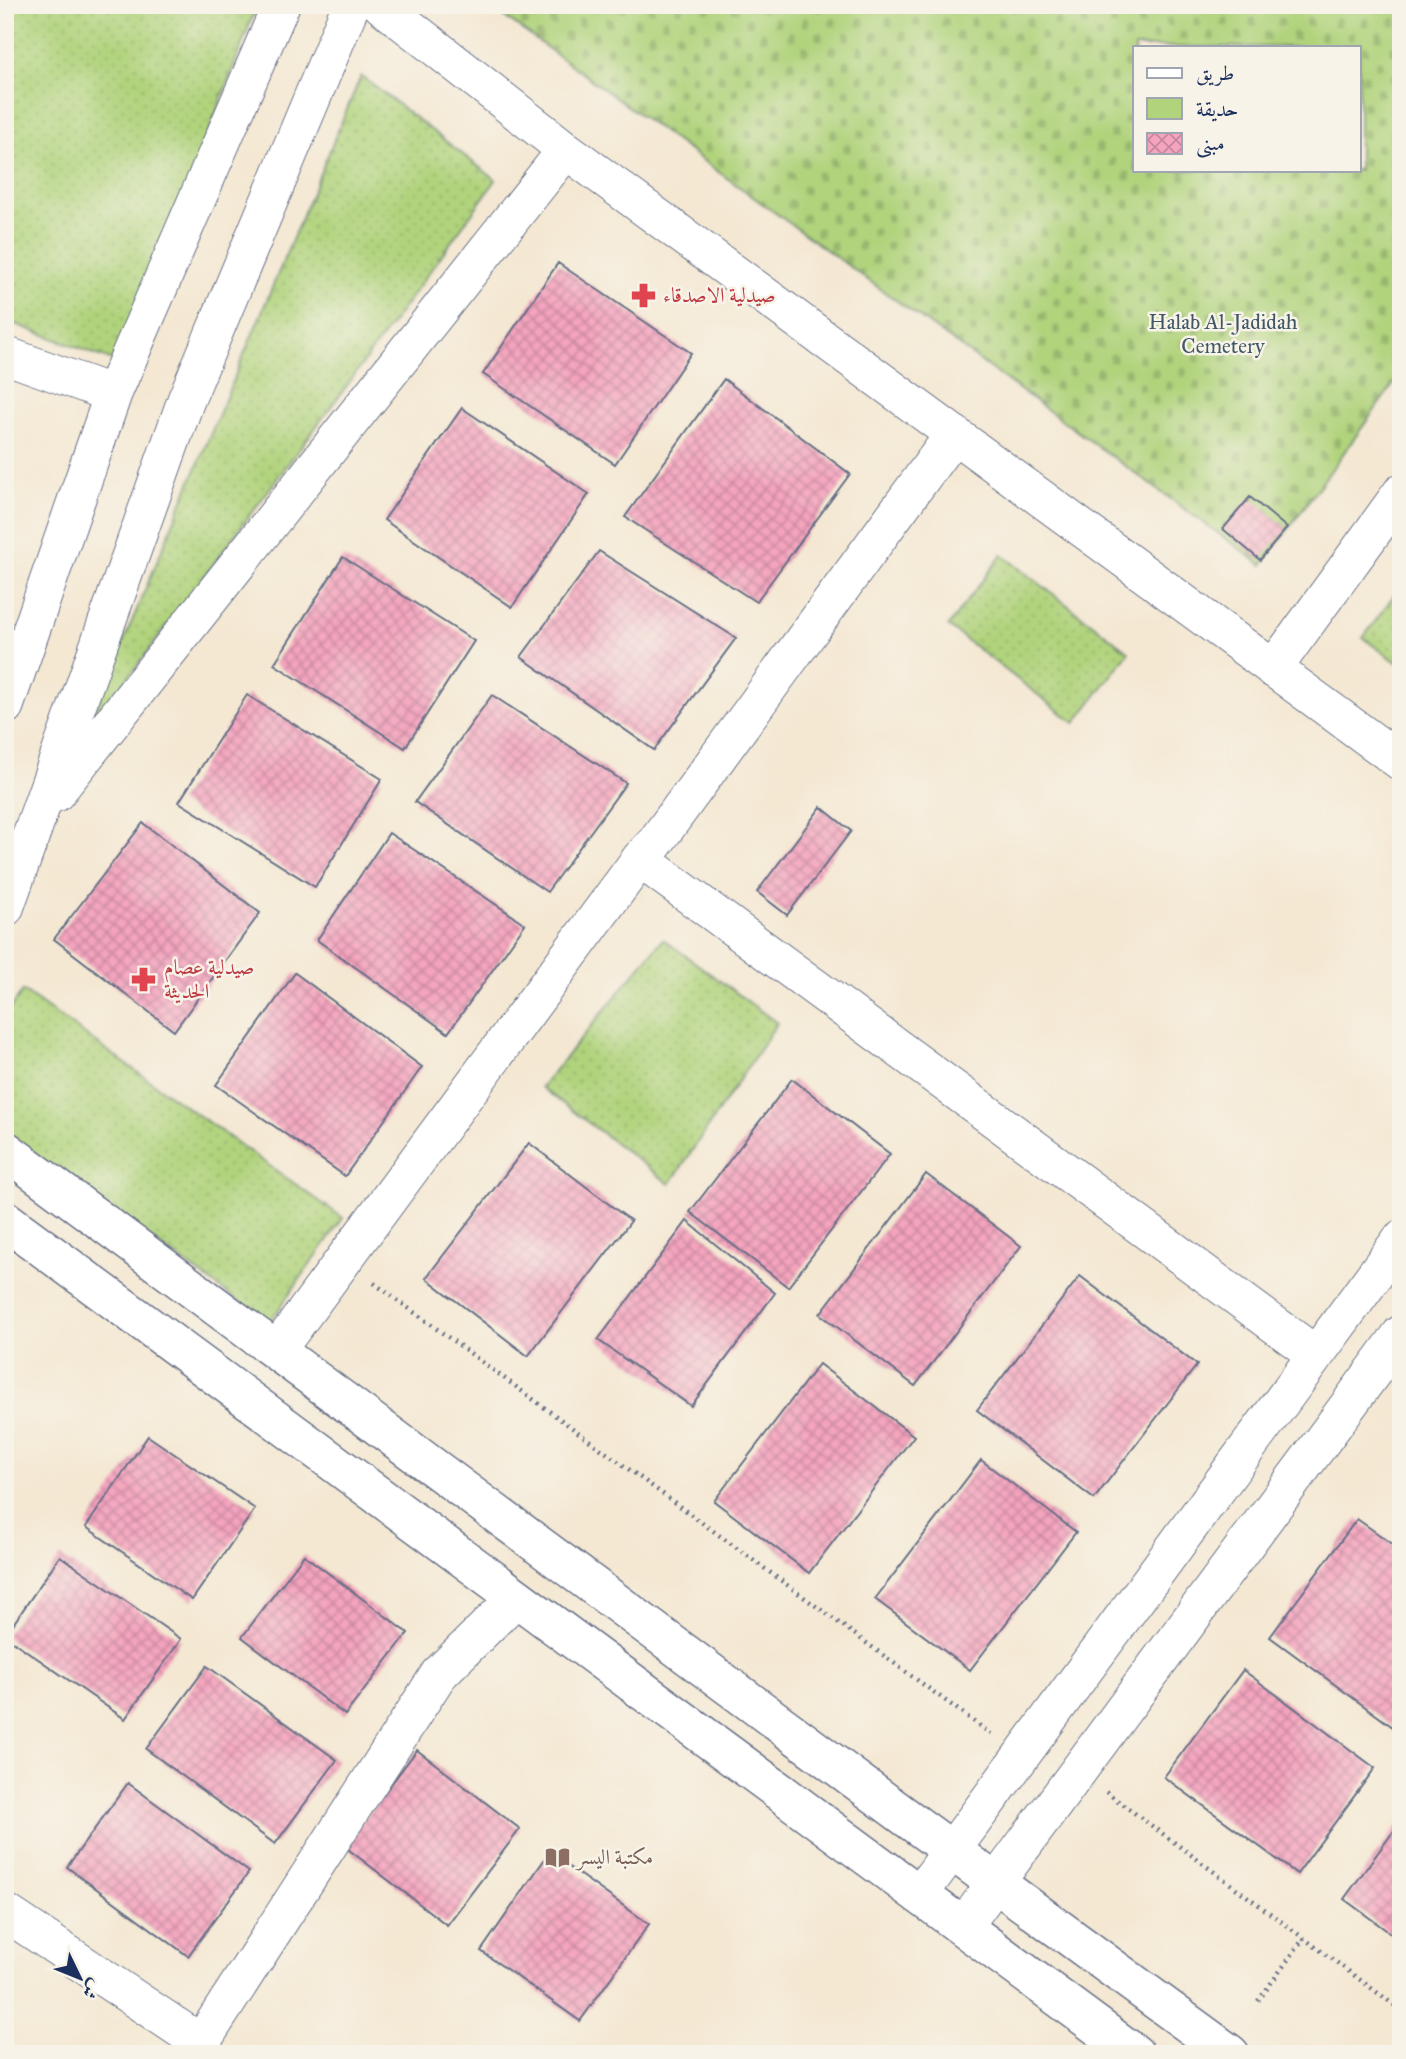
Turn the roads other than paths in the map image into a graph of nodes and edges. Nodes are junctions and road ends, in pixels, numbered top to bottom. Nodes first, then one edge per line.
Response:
1 (281, 5) edge
2 (351, 5) edge
3 (381, 5) edge
4 (566, 150) junction
5 (5, 355) edge
6 (113, 394) junction
7 (954, 434) junction
8 (1401, 493) edge
9 (1273, 669) junction
10 (5, 706) edge
11 (1401, 762) edge
12 (38, 816) junction
13 (640, 859) junction
14 (5, 908) edge
15 (5, 1150) edge
16 (5, 1220) edge
17 (1401, 1240) edge
18 (1401, 1334) edge
19 (277, 1350) junction
20 (1316, 1355) junction
21 (516, 1598) junction
22 (952, 1849) junction
23 (998, 1883) junction
24 (919, 1895) junction
25 (5, 1912) edge
26 (963, 1927) junction
27 (1135, 2054) edge
28 (1230, 2054) edge

1 - 6 street
2 - 12 street
3 - 4 street
4 - 7 street
4 - 12 street
5 - 6 street
6 - 10 street
7 - 9 street
7 - 13 street
8 - 9 street
9 - 11 street
12 - 14 street
13 - 19 street
13 - 20 street
15 - 19 street
16 - 21 street
17 - 20 street
18 - 23 street
19 - 22 street
20 - 22 street
21 - 24 street
21 - 25 street
22 - 23 street
22 - 24 street
23 - 26 street
23 - 28 street
24 - 26 street
26 - 27 street

